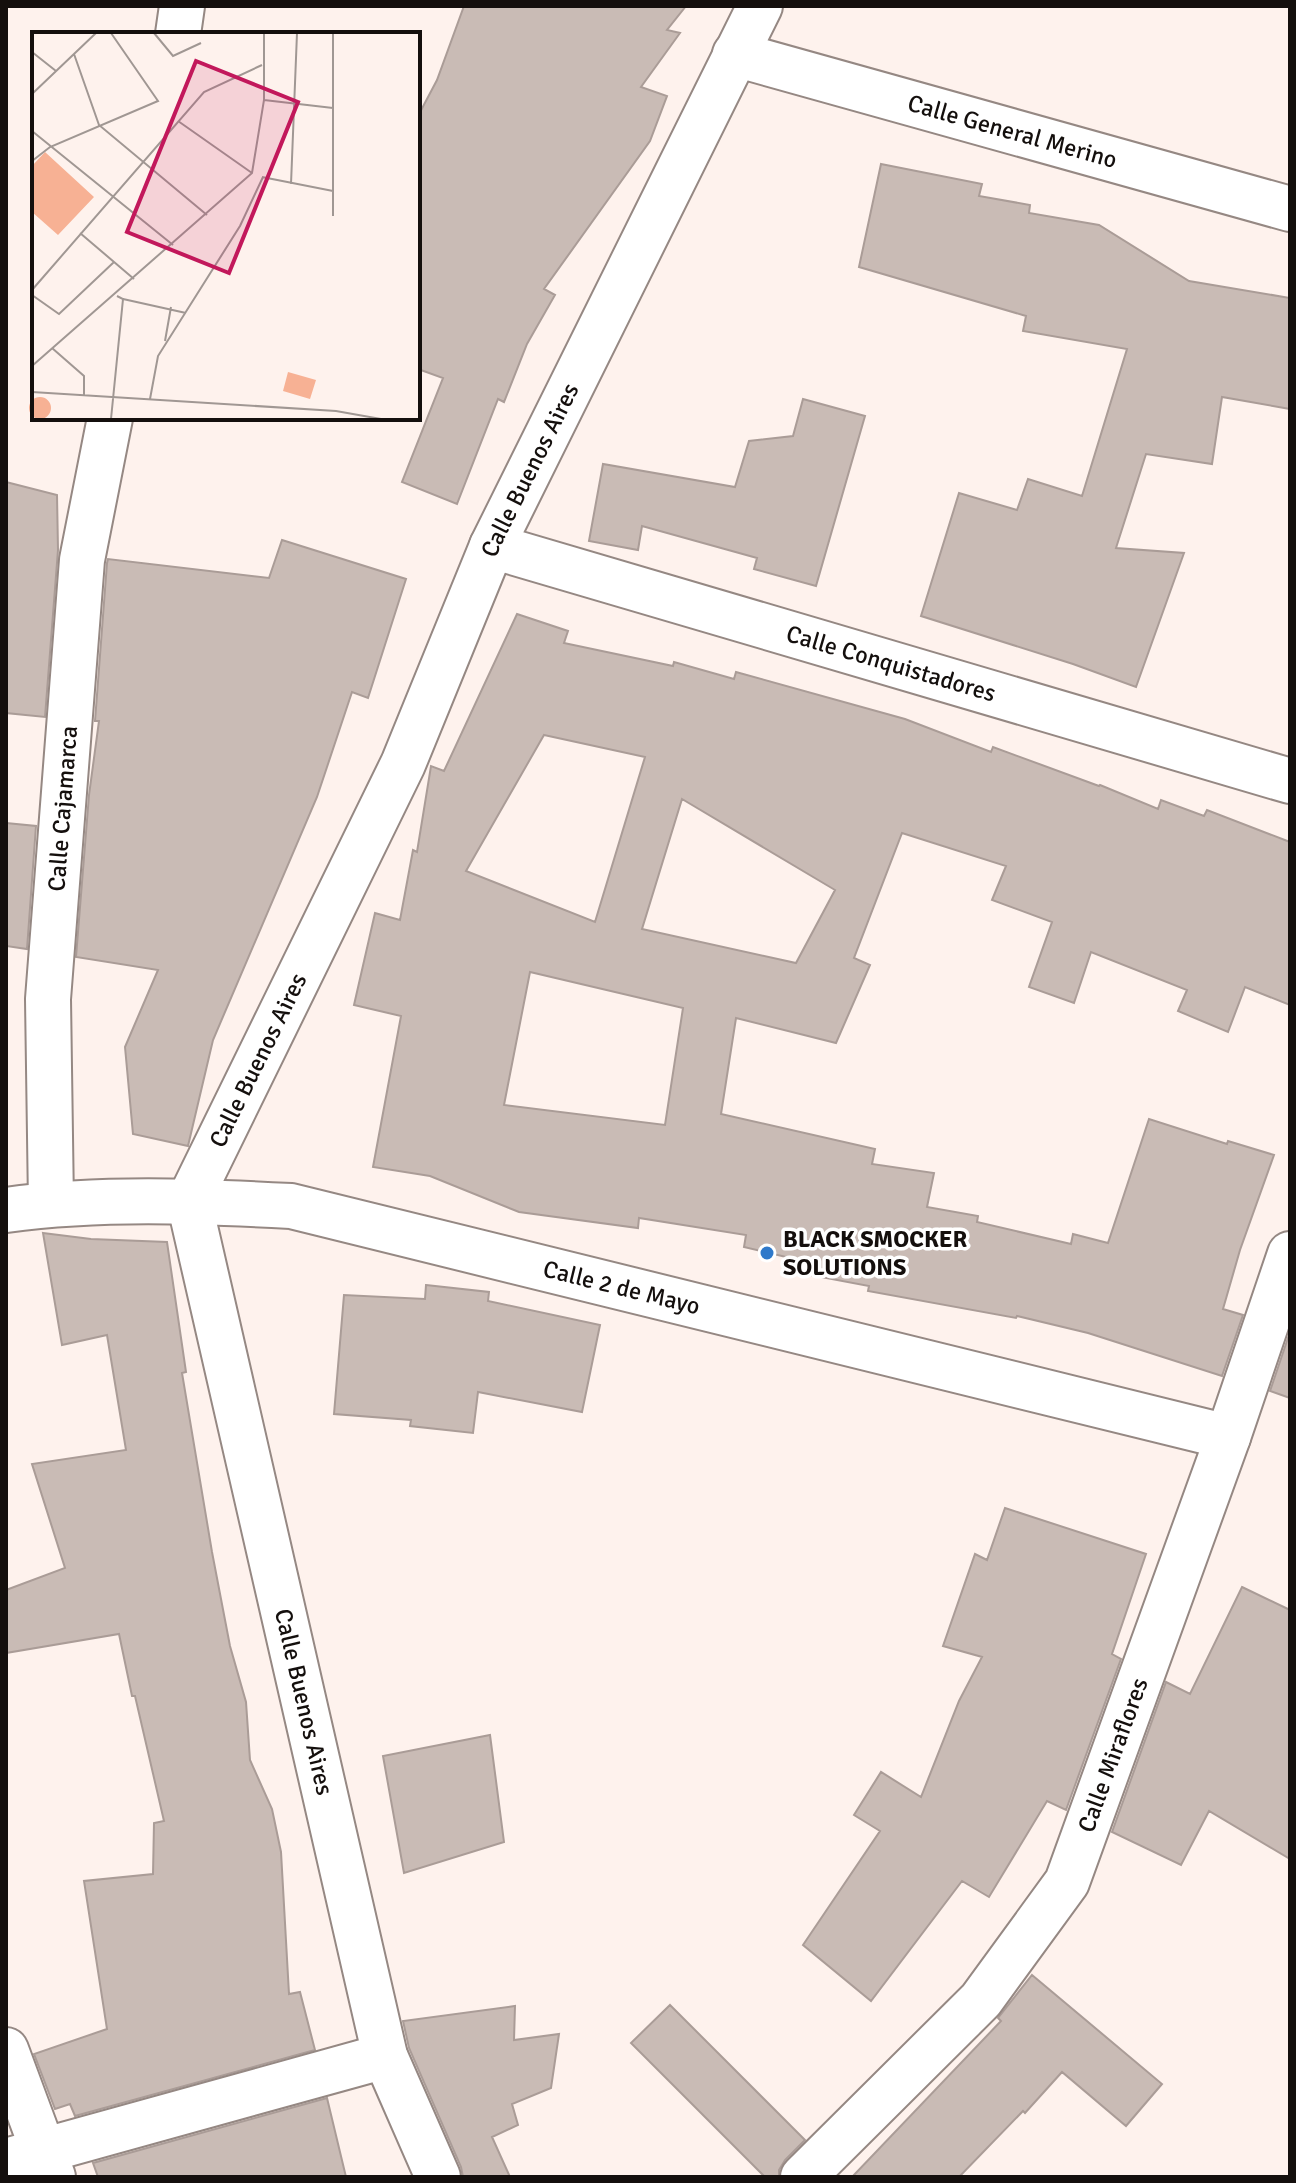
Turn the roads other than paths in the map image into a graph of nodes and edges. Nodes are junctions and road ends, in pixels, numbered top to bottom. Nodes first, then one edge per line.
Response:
1 (182, 6) edge
2 (760, 6) edge
3 (178, 32) edge
4 (735, 54) junction
5 (1290, 209) edge
6 (110, 420) edge
7 (492, 546) junction
8 (1290, 781) edge
9 (189, 1201) junction
10 (51, 1204) junction
11 (6, 1210) edge
12 (1290, 1254) edge
13 (1228, 1437) junction
14 (6, 2050) edge
15 (385, 2056) junction
16 (34, 2163) edge
17 (438, 2177) edge
18 (803, 2177) edge

1 - 3 street
2 - 4 street, Calle Buenos Aires
4 - 5 street, Calle General Merino
4 - 7 street, Calle Buenos Aires
6 - 10 street, Calle Cajamarca
7 - 8 street, Calle Conquistadores
7 - 9 street, Calle Buenos Aires
9 - 10 street, Calle 2 de Mayo
9 - 13 street, Calle 2 de Mayo
9 - 15 street, Calle Buenos Aires
10 - 11 street, Calle 2 de Mayo
12 - 13 street, Calle Miraflores
13 - 18 street, Calle Miraflores
14 - 16 street
15 - 16 street
15 - 17 street, Calle Buenos Aires

